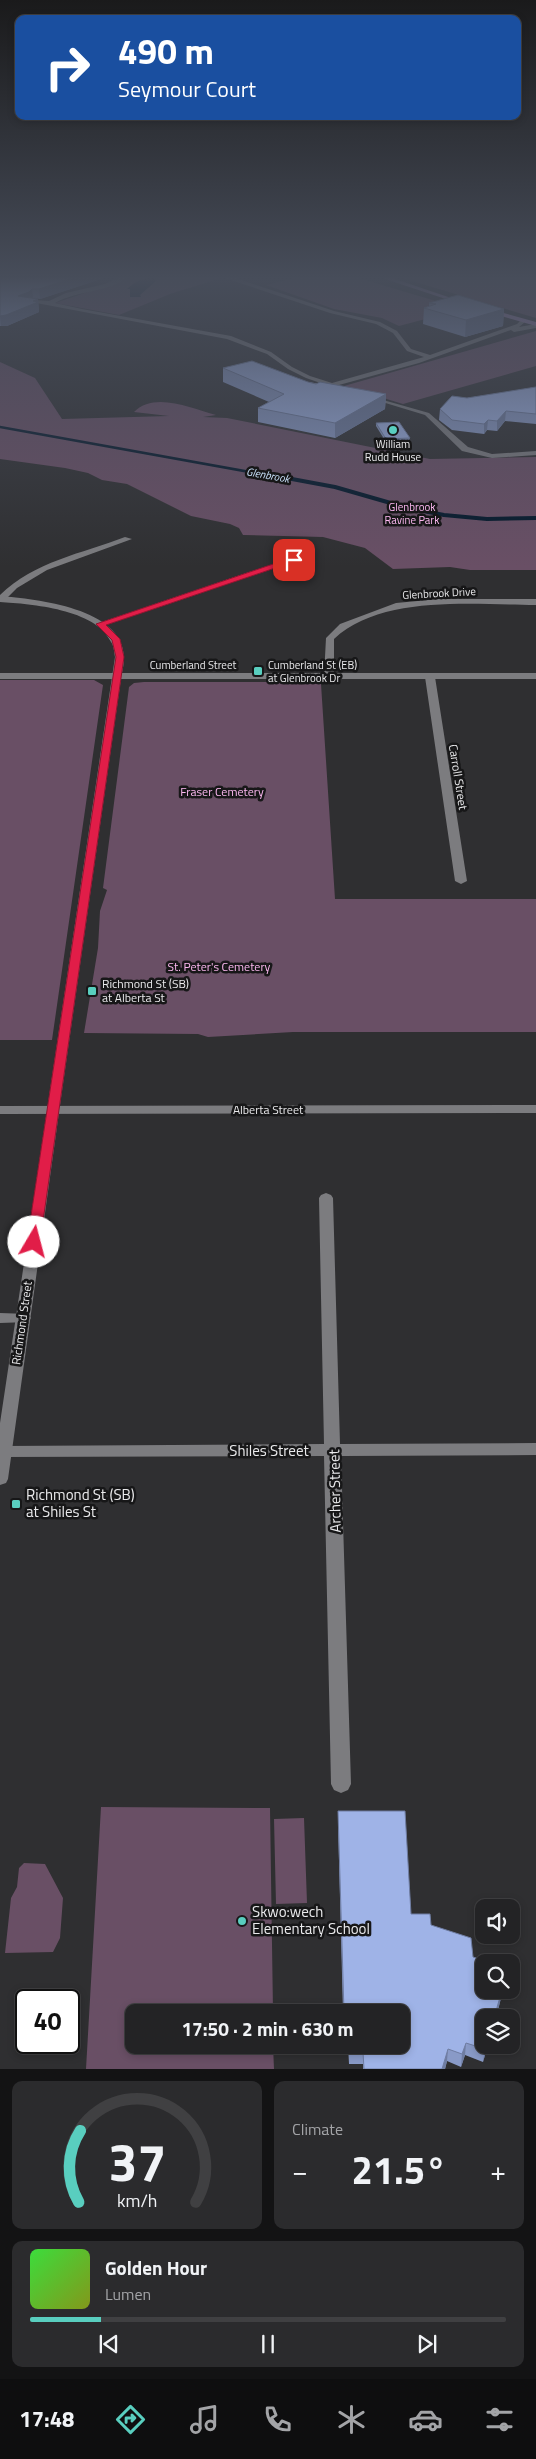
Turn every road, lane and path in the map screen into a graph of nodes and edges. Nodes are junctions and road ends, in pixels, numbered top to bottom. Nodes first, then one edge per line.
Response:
1 (303, 374) edge
2 (374, 374) edge
3 (332, 386) junction
4 (350, 391) edge
5 (359, 394) edge
6 (536, 453) edge
7 (128, 539) dead end
8 (294, 560) dead end
9 (1, 599) edge
10 (536, 602) edge
11 (100, 624) junction
12 (0, 676) edge
13 (118, 676) junction
14 (329, 676) junction
15 (536, 676) edge
16 (430, 677) junction
17 (462, 881) dead end
18 (536, 1109) edge
19 (0, 1110) edge
20 (52, 1110) junction
21 (326, 1198) dead end
22 (0, 1318) edge
23 (23, 1318) junction
24 (334, 1450) junction
25 (536, 1450) edge
26 (3, 1452) junction
27 (0, 1479) edge
28 (341, 1784) dead end

1 - 3 street
2 - 3 street
3 - 4 street
5 - 6 street
7 - 9 street
8 - 11 street
9 - 11 street, Richmond Street
10 - 14 street, Glenbrook Drive
11 - 13 street, Richmond Street
12 - 13 street, Cumberland Street
13 - 14 street, Cumberland Street
13 - 20 street, Richmond Street
14 - 16 street, Cumberland Street
15 - 16 street, Cumberland Street
16 - 17 street, Carroll Street
18 - 20 street, Alberta Street
19 - 20 street, Alberta Street
20 - 23 street, Richmond Street
21 - 24 street, Archer Street
22 - 23 street
23 - 26 street, Richmond Street
24 - 25 street, Shiles Street
24 - 26 street, Shiles Street
24 - 28 street, Archer Street
26 - 27 street, Richmond Street

